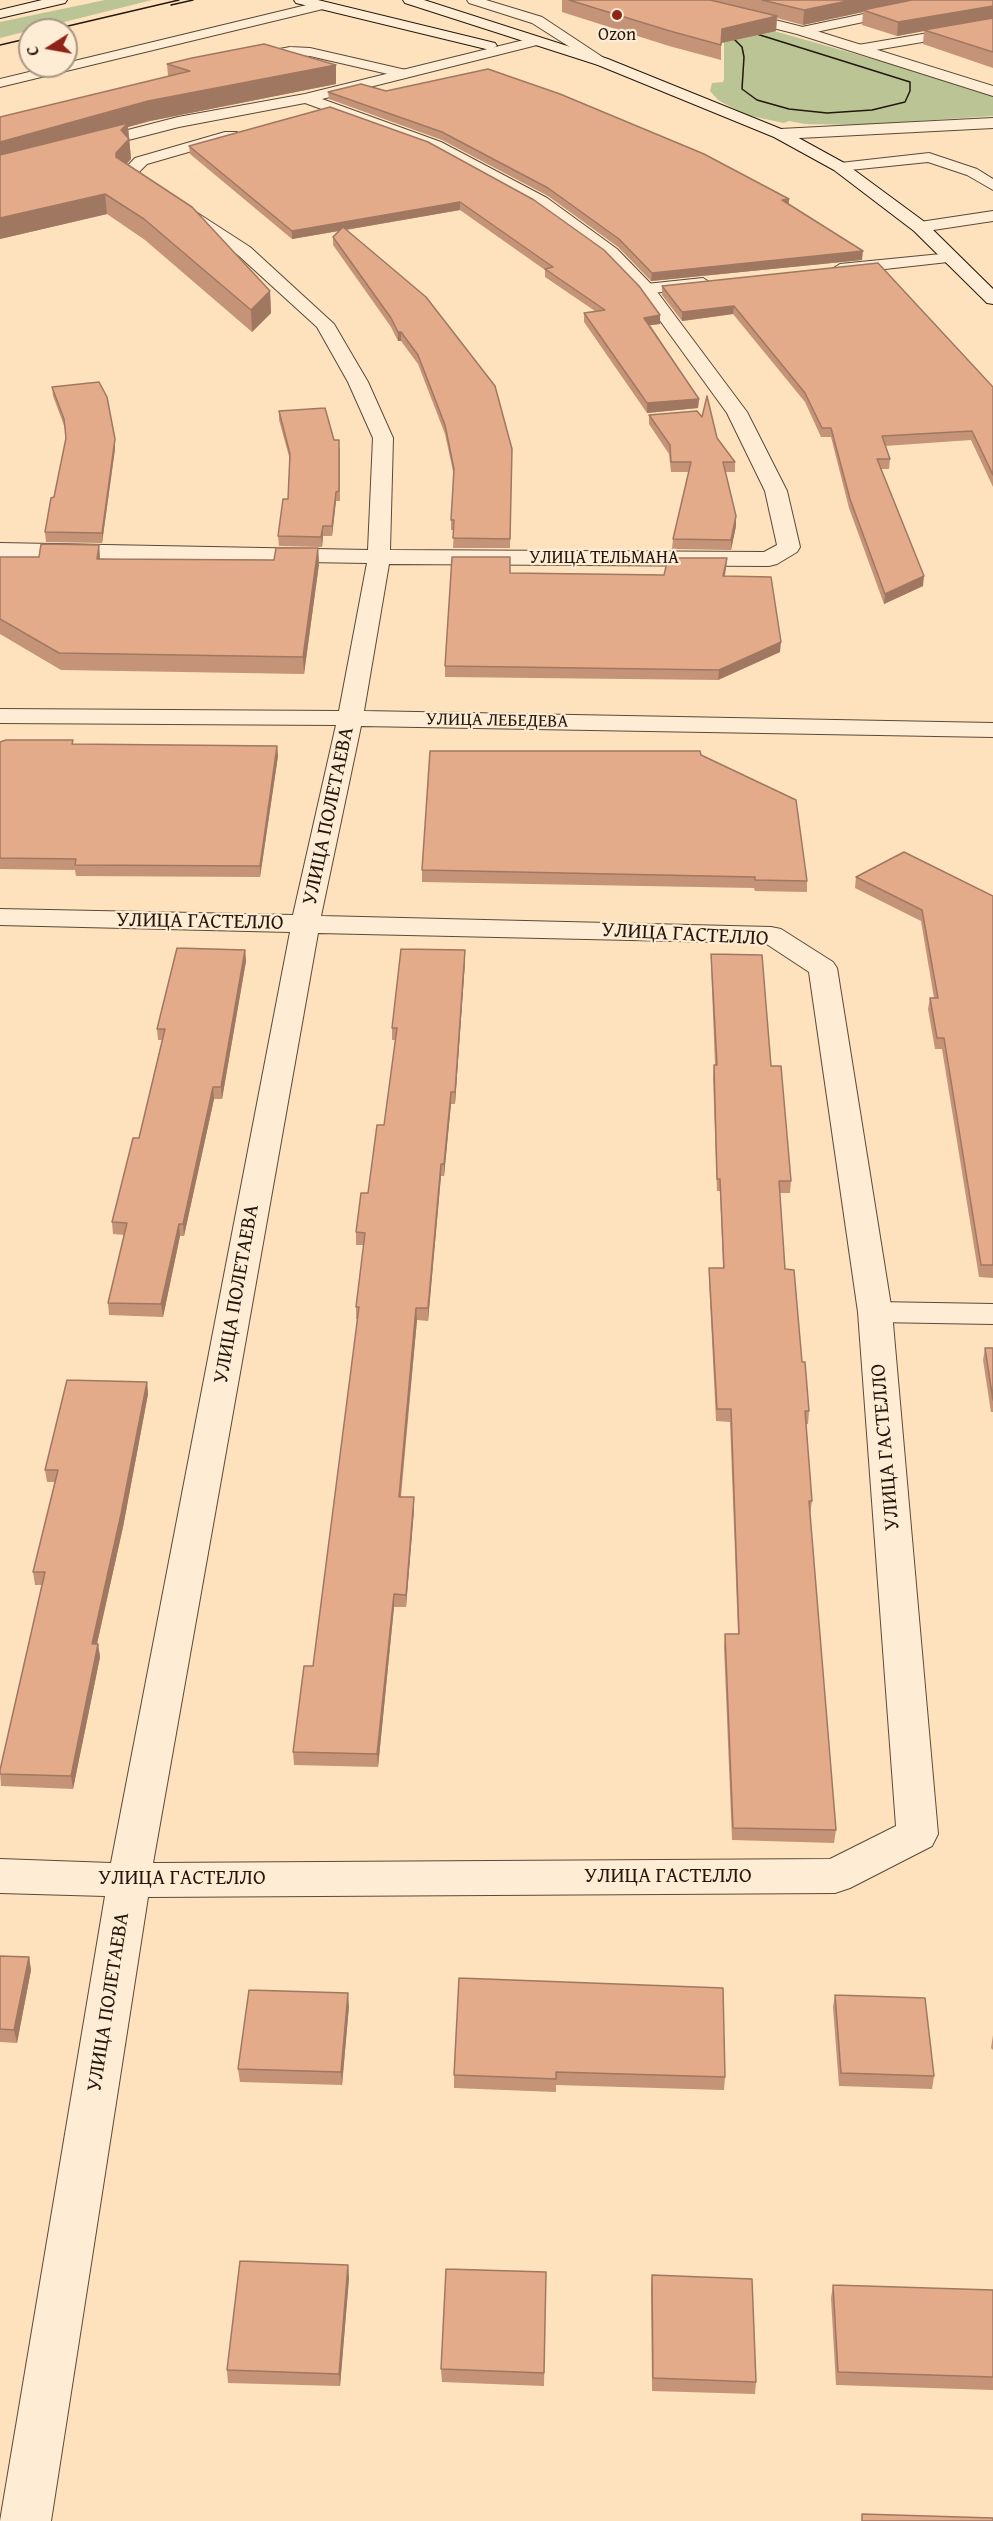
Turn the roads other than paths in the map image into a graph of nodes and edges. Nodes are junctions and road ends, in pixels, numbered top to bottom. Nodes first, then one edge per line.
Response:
1 (60, 0) edge
2 (301, 0) edge
3 (413, 0) edge
4 (473, 0) edge
5 (679, 0) edge
6 (948, 0) edge
7 (319, 6) junction
8 (343, 11) junction
9 (0, 14) edge
10 (993, 27) edge
11 (802, 31) junction
12 (536, 41) junction
13 (501, 49) junction
14 (858, 49) junction
15 (536, 59) dead end
16 (229, 63) edge
17 (601, 70) junction
18 (401, 73) junction
19 (0, 83) edge
20 (993, 91) edge
21 (307, 106) junction
22 (993, 123) edge
23 (241, 132) edge
24 (780, 134) junction
25 (840, 167) junction
26 (0, 168) edge
27 (993, 185) edge
28 (993, 216) edge
29 (920, 227) junction
30 (951, 258) junction
31 (822, 271) edge
32 (717, 282) edge
33 (646, 289) junction
34 (993, 299) edge
35 (0, 550) edge
36 (379, 557) junction
37 (0, 716) edge
38 (350, 718) junction
39 (993, 730) edge
40 (0, 917) edge
41 (305, 925) junction
42 (875, 1312) junction
43 (993, 1314) edge
44 (0, 1876) edge
45 (129, 1880) junction
46 (25, 2521) edge

1 - 9 street
2 - 7 street
3 - 8 street
3 - 12 street
4 - 17 lane
5 - 11 street
6 - 11 lane
7 - 8 street
7 - 19 lane
8 - 13 street
10 - 14 lane
11 - 14 street
12 - 13 street
12 - 17 street
13 - 15 street
13 - 18 street
14 - 20 street
16 - 18 lane
17 - 24 street
18 - 21 street
21 - 26 street
21 - 33 street, УЛИЦА ТЕЛЬМАНА
22 - 24 street
23 - 36 street, УЛИЦА ПОЛЕТАЕВА
24 - 25 street
25 - 27 lane
25 - 29 street
28 - 29 lane
29 - 30 street
30 - 31 lane
30 - 34 street
32 - 33 lane
33 - 36 street, УЛИЦА ТЕЛЬМАНА
35 - 36 street, УЛИЦА ТЕЛЬМАНА
36 - 38 street, УЛИЦА ПОЛЕТАЕВА
37 - 38 street, УЛИЦА ЛЕБЕДЕВА
38 - 39 street, УЛИЦА ЛЕБЕДЕВА
38 - 41 street, УЛИЦА ПОЛЕТАЕВА
40 - 41 street, УЛИЦА ГАСТЕЛЛО
41 - 42 street, УЛИЦА ГАСТЕЛЛО
41 - 45 street, УЛИЦА ПОЛЕТАЕВА
42 - 43 lane
42 - 45 street, УЛИЦА ГАСТЕЛЛО
44 - 45 street, УЛИЦА ГАСТЕЛЛО
45 - 46 street, УЛИЦА ПОЛЕТАЕВА

